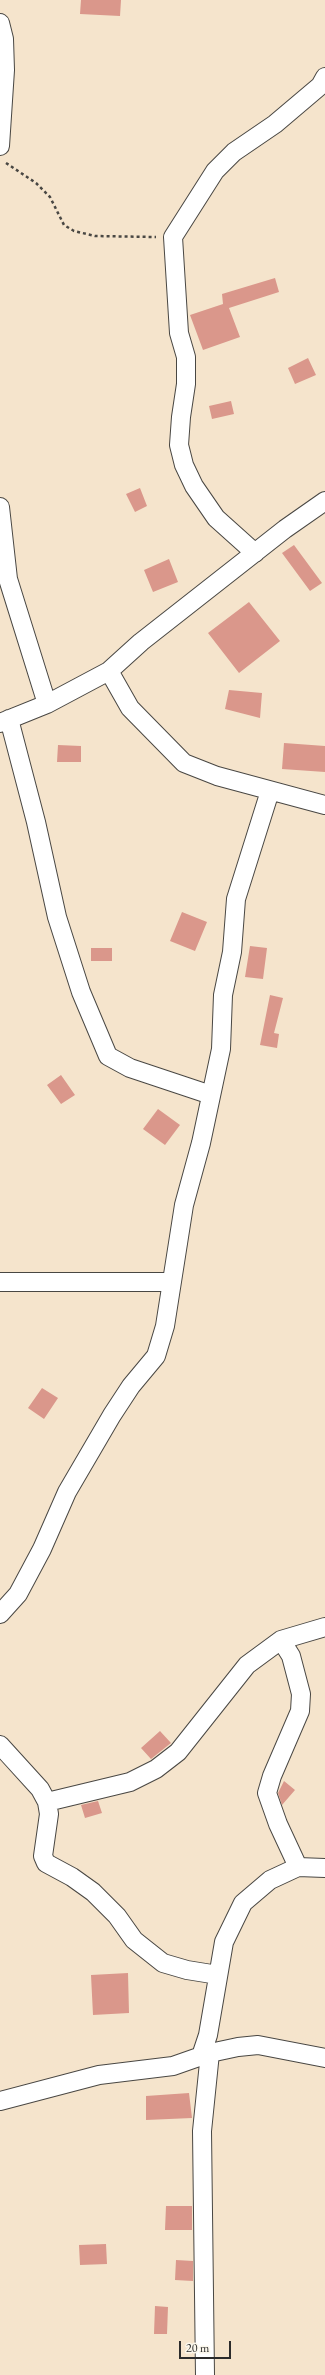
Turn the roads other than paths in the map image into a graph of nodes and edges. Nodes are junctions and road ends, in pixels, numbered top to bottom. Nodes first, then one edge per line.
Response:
1 (0, 22) edge
2 (325, 77) edge
3 (0, 146) edge
4 (325, 501) edge
5 (0, 507) edge
6 (255, 553) junction
7 (4, 580) edge
8 (108, 671) junction
9 (47, 704) junction
10 (5, 721) edge
11 (270, 791) junction
12 (325, 805) edge
13 (211, 1096) junction
14 (0, 1282) edge
15 (172, 1282) junction
16 (0, 1614) edge
17 (325, 1627) edge
18 (282, 1640) junction
19 (0, 1745) edge
20 (47, 1802) junction
21 (298, 1867) junction
22 (325, 1868) edge
23 (218, 1975) junction
24 (206, 2054) junction
25 (325, 2058) edge
26 (0, 2101) edge
27 (205, 2375) edge

1 - 3 street
2 - 6 street
4 - 6 street
5 - 7 street
6 - 8 street
7 - 9 street
8 - 9 street
8 - 11 street
9 - 10 street
10 - 13 street
11 - 12 street
11 - 13 street
13 - 15 street
14 - 15 street
15 - 16 street
17 - 18 street
18 - 20 street
18 - 21 street
19 - 20 street
20 - 23 street
21 - 22 street
21 - 23 street
23 - 24 street
24 - 25 street
24 - 26 street
24 - 27 street

